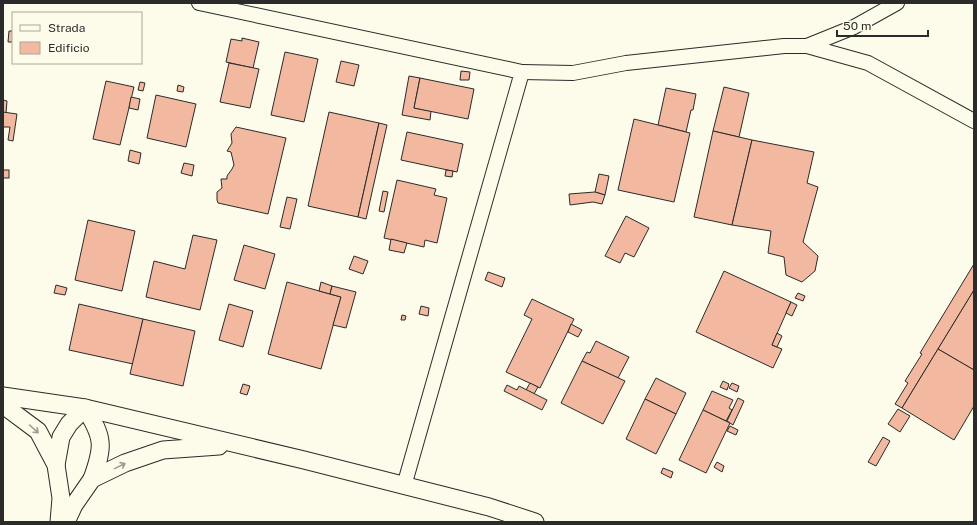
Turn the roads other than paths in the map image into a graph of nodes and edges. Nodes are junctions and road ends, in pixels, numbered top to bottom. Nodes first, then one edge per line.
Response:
1 (200, 3) edge
2 (897, 3) edge
3 (806, 46) junction
4 (522, 72) junction
5 (974, 121) edge
6 (3, 396) edge
7 (3, 405) edge
8 (84, 408) junction
9 (234, 444) junction
10 (56, 465) junction
11 (92, 479) junction
12 (404, 486) junction
13 (59, 522) edge
14 (66, 522) edge
15 (535, 522) edge

1 - 4 street
2 - 3 street
3 - 4 street
3 - 5 street
4 - 12 street
6 - 8 main road
7 -> 10 main road
8 - 9 main road
8 - 10 main road
8 - 11 main road
11 -> 9 main road
9 - 12 main road
10 - 13 main road
11 - 14 main road
12 - 15 main road

